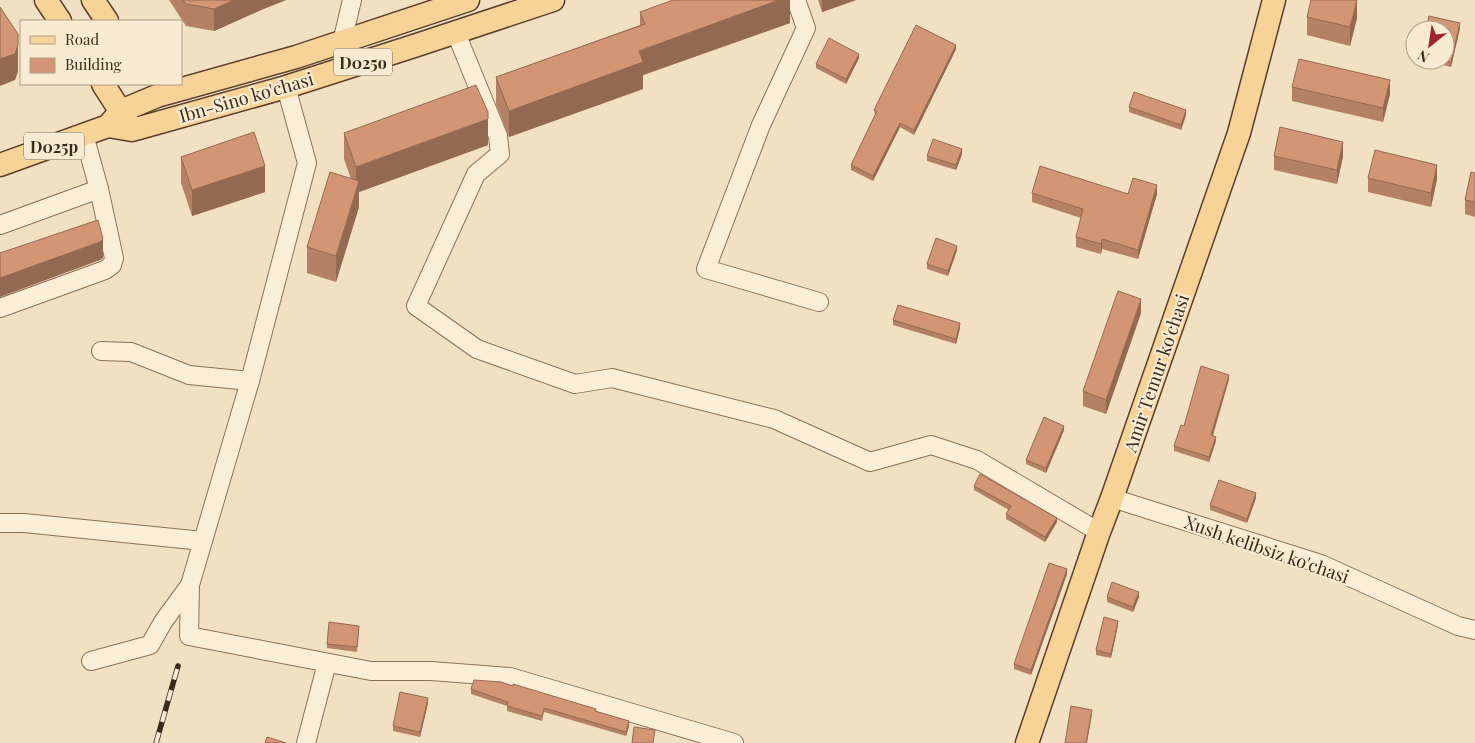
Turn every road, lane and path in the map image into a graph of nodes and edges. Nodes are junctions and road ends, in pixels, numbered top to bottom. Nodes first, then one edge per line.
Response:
1 (46, 0) edge
2 (93, 0) edge
3 (352, 0) edge
4 (468, 0) edge
5 (553, 0) edge
6 (796, 0) edge
7 (1274, 0) edge
8 (59, 20) edge
9 (106, 20) edge
10 (456, 33) junction
11 (342, 42) junction
12 (182, 83) edge
13 (103, 85) edge
14 (175, 85) edge
15 (286, 87) junction
16 (153, 90) edge
17 (172, 119) junction
18 (120, 122) junction
19 (84, 135) junction
20 (0, 165) edge
21 (99, 189) junction
22 (0, 224) edge
23 (819, 302) dead end
24 (0, 308) edge
25 (101, 351) dead end
26 (250, 381) junction
27 (1112, 498) junction
28 (0, 523) edge
29 (1099, 532) junction
30 (203, 541) junction
31 (190, 585) junction
32 (1475, 630) edge
33 (91, 661) dead end
34 (327, 663) junction
35 (306, 743) edge
36 (734, 743) edge
37 (1027, 743) edge

1 - 8 main road
2 - 9 main road
3 - 11 street
4 - 11 main road, Ibn-Sino ko'chasi / D025o
5 - 10 main road, Ibn-Sino ko'chasi / D025o
6 - 23 street
7 - 27 main road, Amir Temur ko'chasi
10 - 15 main road, Ibn-Sino ko'chasi / D025o
10 - 29 street
11 - 12 main road, Ibn-Sino ko'chasi / D025o
13 - 18 main road
14 - 16 main road, Ibn-Sino ko'chasi / D025o
15 - 17 main road, Ibn-Sino ko'chasi / D025o
15 - 26 street
16 - 17 main road
16 - 18 main road, Ibn-Sino ko'chasi / D025p
17 - 18 main road, Ibn-Sino ko'chasi / D025p
18 - 19 main road, Ibn-Sino ko'chasi / D025p
19 - 20 main road, Ibn-Sino ko'chasi / D025p
19 - 21 street
21 - 22 street
21 - 24 street
25 - 26 street
26 - 30 street
27 - 29 main road, Amir Temur ko'chasi
27 - 32 street, Xush kelibsiz ko'chasi
28 - 30 street
29 - 37 main road, Amir Temur ko'chasi
30 - 31 street
31 - 33 street
31 - 34 street
34 - 35 street
34 - 36 street

